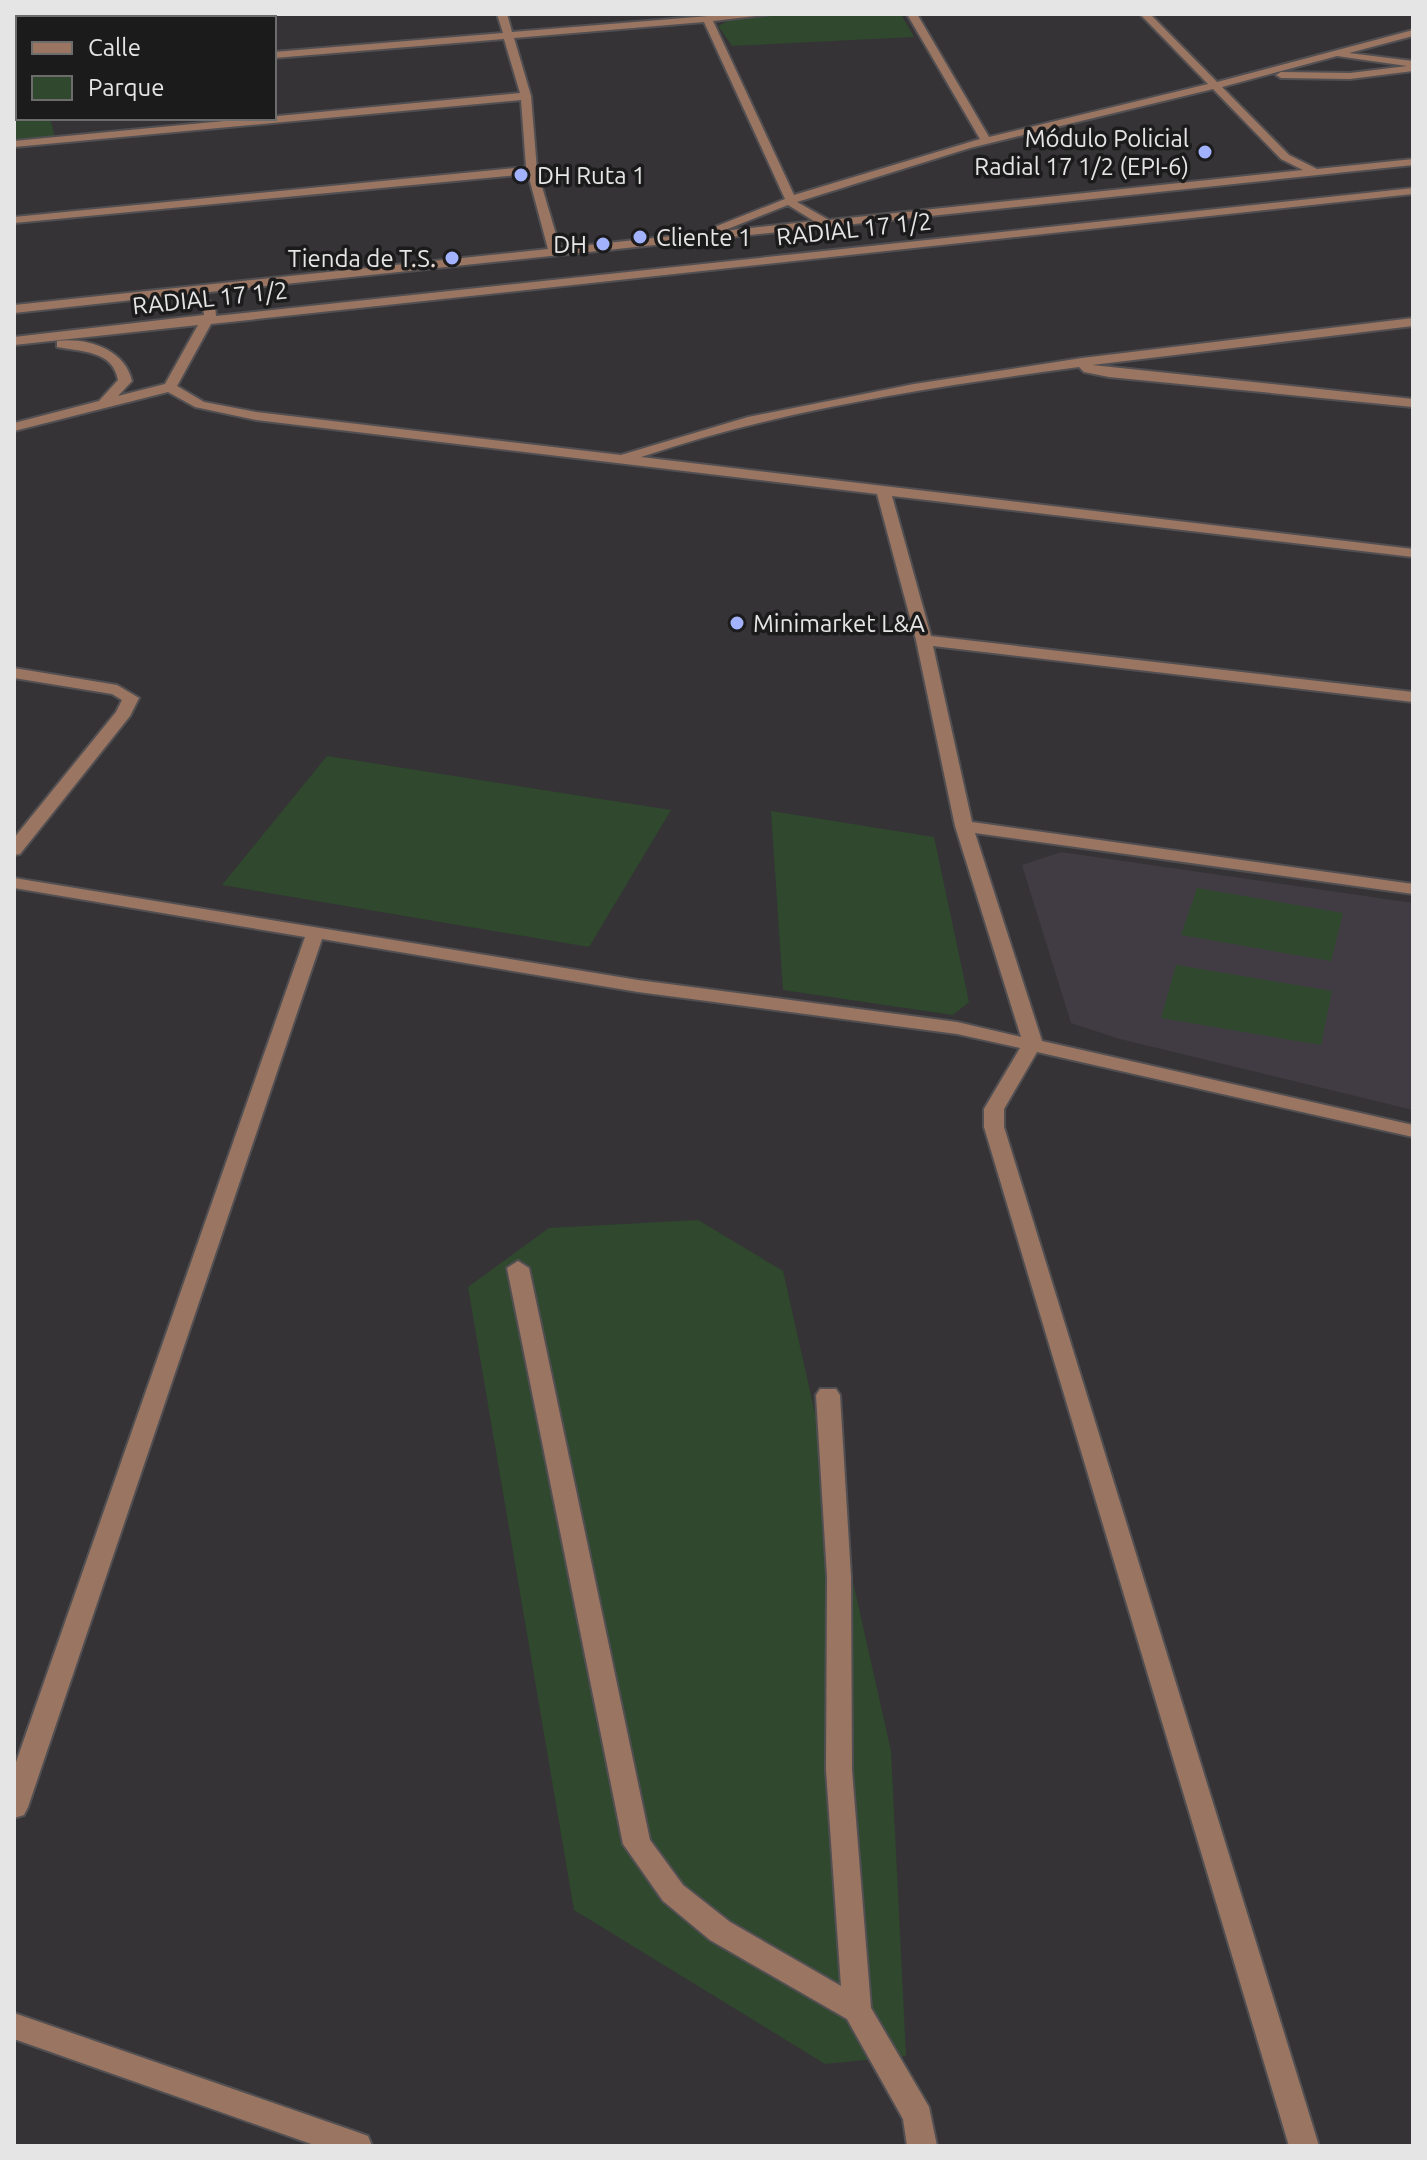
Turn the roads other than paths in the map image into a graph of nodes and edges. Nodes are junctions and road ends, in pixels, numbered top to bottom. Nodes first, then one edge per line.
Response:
1 (67, 14) edge
2 (502, 14) edge
3 (767, 14) edge
4 (912, 14) edge
5 (1145, 14) edge
6 (40, 16) edge
7 (707, 19) junction
8 (1413, 33) edge
9 (506, 35) junction
10 (1329, 54) junction
11 (276, 55) edge
12 (1413, 66) edge
13 (1261, 75) junction
14 (1218, 85) junction
15 (526, 96) junction
16 (276, 119) edge
17 (270, 120) edge
18 (985, 139) junction
19 (14, 144) edge
20 (1413, 162) edge
21 (532, 170) junction
22 (1315, 172) junction
23 (1413, 191) edge
24 (1365, 196) junction
25 (792, 197) junction
26 (14, 220) edge
27 (828, 223) junction
28 (700, 237) junction
29 (555, 253) junction
30 (189, 290) junction
31 (14, 309) edge
32 (204, 321) junction
33 (1413, 322) edge
34 (34, 339) junction
35 (14, 341) edge
36 (1081, 361) junction
37 (170, 387) junction
38 (104, 402) junction
39 (1413, 403) edge
40 (14, 427) edge
41 (622, 459) junction
42 (883, 490) junction
43 (1413, 553) edge
44 (924, 640) junction
45 (14, 673) edge
46 (1413, 697) edge
47 (964, 826) junction
48 (14, 850) edge
49 (14, 883) edge
50 (1413, 889) edge
51 (316, 931) junction
52 (1033, 1043) junction
53 (1413, 1131) edge
54 (518, 1268) dead end
55 (828, 1395) dead end
56 (14, 1807) edge
57 (857, 2010) junction
58 (14, 2026) edge
59 (357, 2146) edge
60 (922, 2146) edge
61 (1304, 2146) edge

1 - 6 street
2 - 9 street
3 - 7 street
4 - 18 street
5 - 14 street
7 - 9 street
7 - 25 street
8 - 10 street
9 - 11 street
9 - 15 street
10 - 12 street
10 - 13 street
12 - 13 street
13 - 14 street
14 - 18 street
14 - 22 street
15 - 16 street
15 - 21 street
17 - 19 street
18 - 25 street
20 - 22 street, RADIAL 17 1/2
21 - 26 street
21 - 29 street
22 - 24 street
22 - 27 street, RADIAL 17 1/2
23 - 24 street, RADIAL 17 1/2
24 - 32 street, RADIAL 17 1/2
25 - 27 street
25 - 28 street
27 - 28 street, RADIAL 17 1/2
28 - 29 street, RADIAL 17 1/2
29 - 30 street, RADIAL 17 1/2
30 - 31 street, RADIAL 17 1/2
30 - 32 street
32 - 34 street, RADIAL 17 1/2
32 - 37 street
33 - 36 street
34 - 35 street, RADIAL 17 1/2
34 - 38 street
36 - 39 street
36 - 41 street
37 - 38 street
37 - 41 street
38 - 40 street
41 - 42 street
42 - 43 street
42 - 44 street
44 - 46 street
44 - 47 street
45 - 48 street
47 - 50 street
47 - 52 street
49 - 51 street
51 - 52 street
51 - 56 street
52 - 53 street
52 - 61 street
54 - 57 street
55 - 57 street
57 - 60 street
58 - 59 street

